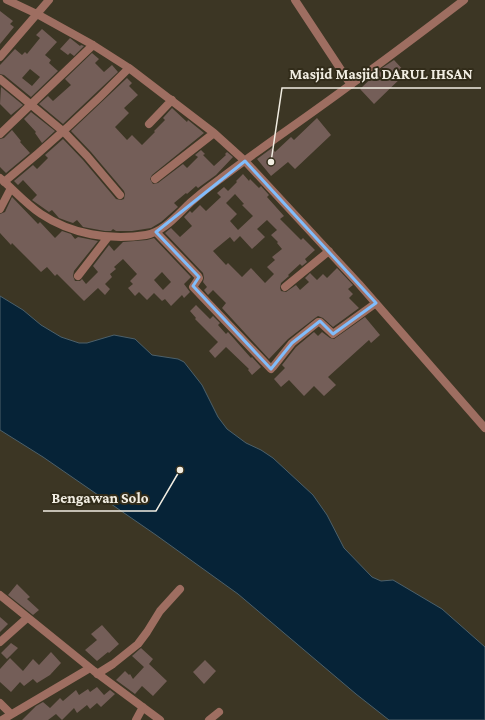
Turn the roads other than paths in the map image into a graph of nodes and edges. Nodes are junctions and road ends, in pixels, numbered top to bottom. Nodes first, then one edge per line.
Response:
1 (7, 0) edge
2 (49, 0) edge
3 (295, 0) edge
4 (464, 0) edge
5 (37, 14) junction
6 (93, 45) junction
7 (0, 57) edge
8 (129, 68) junction
9 (0, 79) edge
10 (351, 85) junction
11 (172, 100) junction
12 (31, 104) junction
13 (149, 124) dead end
14 (64, 132) junction
15 (214, 133) junction
16 (0, 134) edge
17 (245, 161) junction
18 (155, 179) dead end
19 (2, 180) edge
20 (11, 188) junction
21 (120, 195) dead end
22 (0, 209) edge
23 (156, 232) junction
24 (108, 237) junction
25 (329, 251) junction
26 (78, 276) dead end
27 (286, 287) dead end
28 (376, 302) junction
29 (485, 428) edge
30 (180, 589) dead end
31 (0, 595) edge
32 (28, 618) junction
33 (0, 642) edge
34 (90, 668) junction
35 (97, 674) junction
36 (0, 703) edge
37 (143, 707) junction
38 (219, 712) dead end
39 (11, 714) junction
40 (2, 720) edge
41 (136, 720) edge
42 (160, 720) edge
43 (209, 720) edge

1 - 5 street
2 - 5 street
3 - 10 street
4 - 10 street
5 - 6 street
5 - 7 street
6 - 8 street
6 - 12 street
8 - 11 street
8 - 14 street
9 - 12 street
10 - 17 street
11 - 13 street
11 - 15 street
12 - 14 street
12 - 16 street
14 - 19 street
14 - 21 street
15 - 17 street
15 - 18 street
17 - 23 street
17 - 25 street
19 - 20 street
20 - 22 street
20 - 24 street
23 - 24 street
23 - 28 street
24 - 26 street
25 - 27 street
25 - 28 street
28 - 29 street
30 - 35 street
31 - 32 street
32 - 33 street
32 - 34 street
34 - 35 street
34 - 39 street
35 - 37 street
36 - 39 street
37 - 41 street
37 - 42 street
38 - 43 street
39 - 40 street

